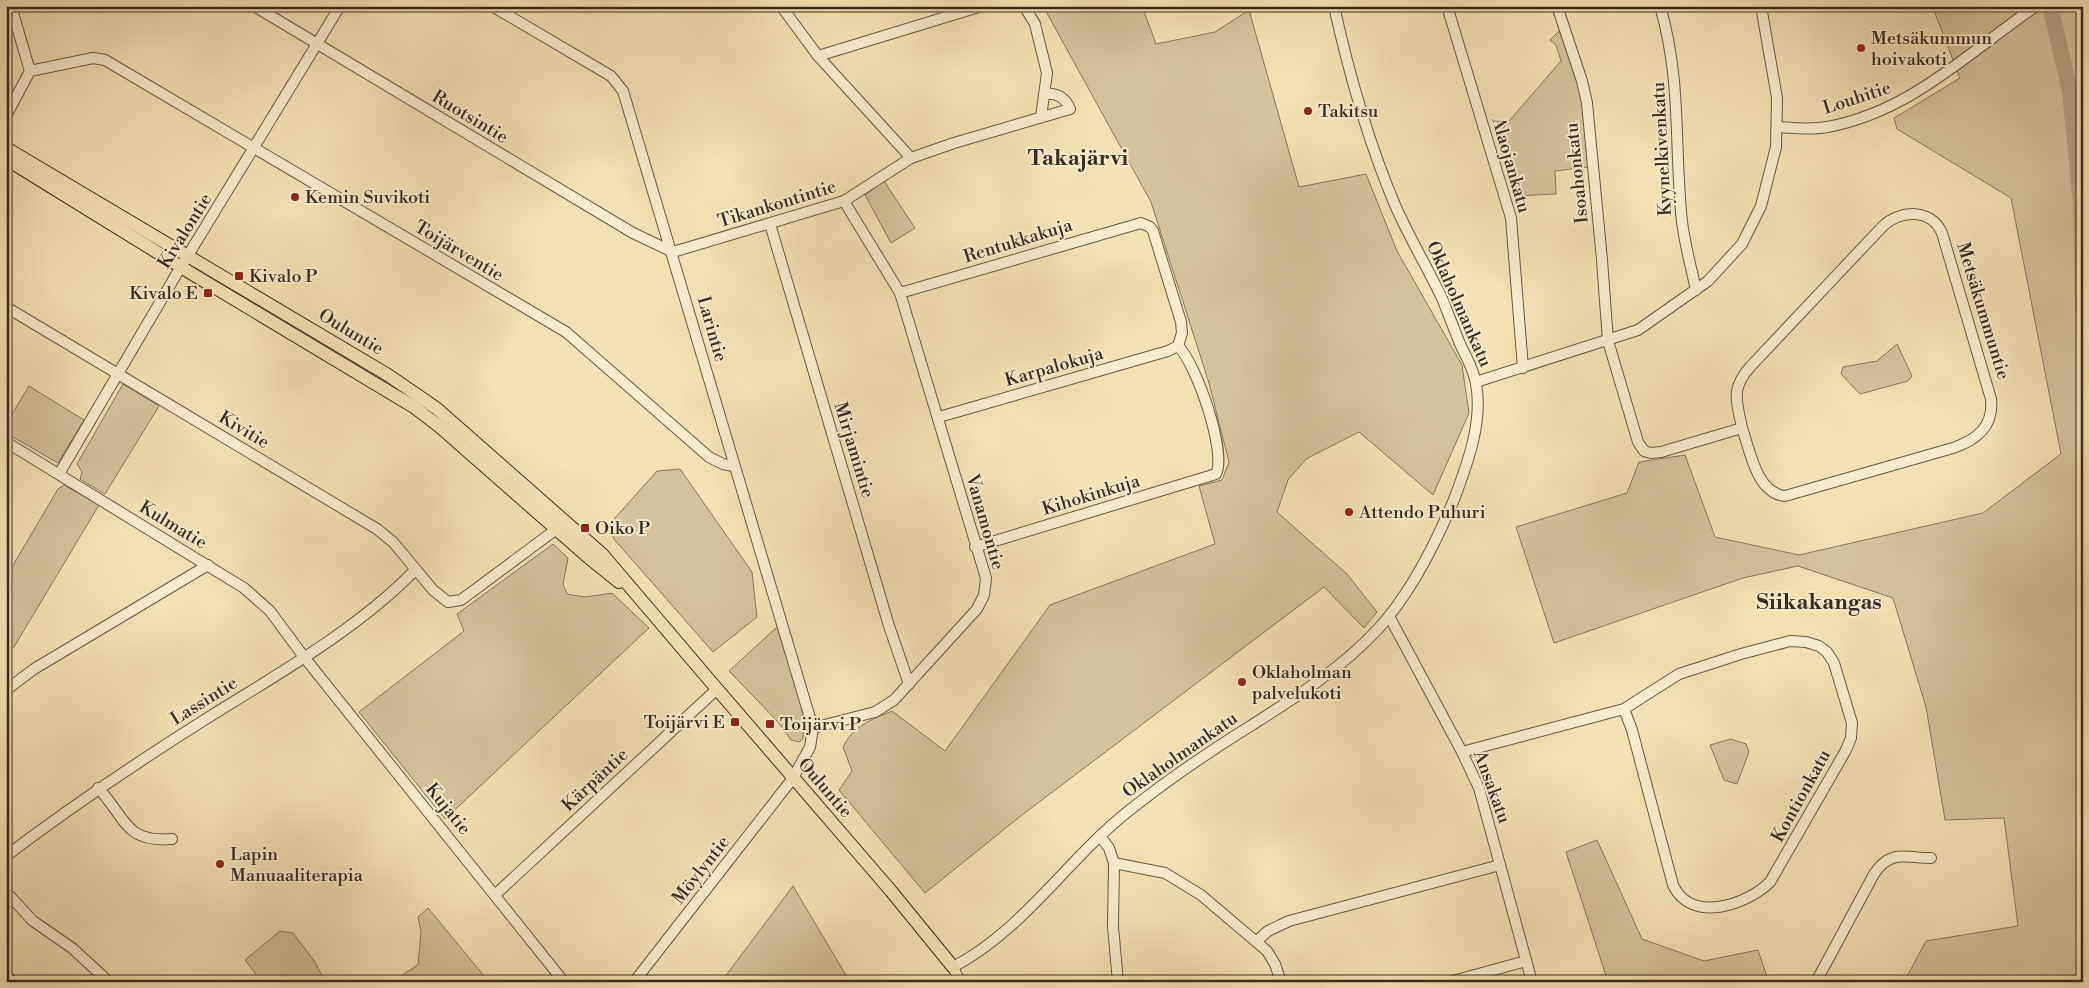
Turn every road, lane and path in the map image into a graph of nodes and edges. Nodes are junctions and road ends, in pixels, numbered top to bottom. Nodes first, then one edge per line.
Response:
1 (11, 6) edge
2 (254, 6) edge
3 (340, 6) edge
4 (492, 6) edge
5 (781, 6) edge
6 (982, 6) edge
7 (1024, 6) edge
8 (1334, 6) edge
9 (1447, 6) edge
10 (1557, 6) edge
11 (1660, 6) edge
12 (1761, 6) edge
13 (2036, 6) edge
14 (317, 45) junction
15 (818, 56) junction
16 (30, 71) junction
17 (1045, 94) junction
18 (6, 116) edge
19 (1041, 117) junction
20 (1778, 127) junction
21 (6, 148) edge
22 (254, 149) junction
23 (911, 158) junction
24 (6, 159) edge
25 (844, 201) junction
26 (770, 224) junction
27 (673, 252) junction
28 (188, 256) junction
29 (181, 267) junction
30 (1696, 290) junction
31 (900, 293) junction
32 (6, 306) edge
33 (1608, 341) junction
34 (1178, 346) junction
35 (1523, 368) junction
36 (119, 373) junction
37 (1476, 382) junction
38 (938, 417) junction
39 (1742, 428) junction
40 (6, 442) edge
41 (734, 466) junction
42 (59, 474) junction
43 (567, 521) junction
44 (556, 530) junction
45 (976, 547) junction
46 (208, 565) junction
47 (415, 570) junction
48 (639, 597) junction
49 (1389, 616) junction
50 (304, 657) junction
51 (909, 684) junction
52 (717, 689) junction
53 (6, 690) edge
54 (1624, 709) junction
55 (813, 728) junction
56 (1462, 752) junction
57 (793, 778) junction
58 (98, 788) junction
59 (1100, 836) junction
60 (172, 838) dead end
61 (6, 856) edge
62 (1931, 858) dead end
63 (1114, 863) junction
64 (1500, 864) junction
65 (6, 892) edge
66 (496, 894) junction
67 (1256, 941) junction
68 (1526, 960) junction
69 (953, 967) junction
70 (109, 982) edge
71 (564, 982) edge
72 (634, 982) edge
73 (960, 982) edge
74 (1118, 982) edge
75 (1281, 982) edge
76 (1449, 982) edge
77 (1532, 982) edge
78 (1816, 982) edge

1 - 16 street
2 - 14 street, Ruotsintie
3 - 14 street, Kivalontie
4 - 27 street, Larintie
5 - 15 street
6 - 15 street
7 - 17 street
8 - 37 street, Oklaholmankatu
9 - 35 street, Alaojankatu
10 - 33 street, Isoahonkatu
11 - 30 street, Kyynelkivenkatu
12 - 20 street
13 - 20 street, Louhitie
14 - 22 street, Kivalontie
14 - 27 street, Ruotsintie
15 - 23 street
16 - 18 street
16 - 22 street, Toijärventie
17 - 19 street
17 - 19 street, Tikankontintie
19 - 23 street, Tikankontintie
20 - 30 street
21 - 28 main road, Ouluntie
22 - 28 street, Kivalontie
22 - 41 street, Toijärventie
23 - 25 street, Tikankontintie
24 - 29 main road, Ouluntie
25 - 26 street, Tikankontintie
25 - 31 street, Vanamontie
26 - 27 street, Tikankontintie
26 - 51 street, Mirjamintie
27 - 41 street, Larintie
28 - 29 street, Kivalontie
28 - 43 main road, Ouluntie
29 - 36 street, Kivalontie
29 - 44 main road, Ouluntie
30 - 33 street
31 - 34 street, Rentukkakuja
31 - 38 street, Vanamontie
32 - 36 street, Kivitie
33 - 35 street
33 - 39 street
34 - 38 street, Karpalokuja
34 - 45 street, Kihokinkuja
35 - 37 street
36 - 42 street, Kivalontie
36 - 47 street, Kivitie
37 - 49 street, Oklaholmankatu
38 - 45 street, Vanamontie
39 - 39 street, Metsäkummuntie
40 - 42 street, Kulmatie
41 - 55 street, Larintie
42 - 46 street, Kulmatie
43 - 44 street
43 - 48 main road, Ouluntie
44 - 47 street, Kivitie
44 - 48 main road, Ouluntie
45 - 51 street, Vanamontie
46 - 50 street, Kulmatie
46 - 53 street
47 - 50 street, Lassintie
48 - 52 main road, Ouluntie
49 - 56 street, Ansakatu
49 - 59 street, Oklaholmankatu
50 - 58 street, Lassintie
50 - 66 street, Kujatie
51 - 55 street, Vanamontie
52 - 57 main road, Ouluntie
52 - 66 street, Kärpäntie
54 - 54 street, Kontionkatu
54 - 56 street, Kontionkatu
55 - 57 street
56 - 64 street, Ansakatu
57 - 69 main road, Ouluntie
57 - 72 street, Möylyntie
58 - 60 street
58 - 61 street, Lassintie
59 - 63 street
59 - 69 street, Oklaholmankatu
62 - 78 street
63 - 67 street
63 - 74 street
64 - 67 street
64 - 68 street, Ansakatu
65 - 70 street
66 - 71 street, Kujatie
67 - 75 street
68 - 76 street
68 - 77 street, Ansakatu
69 - 73 street, Ouluntie

